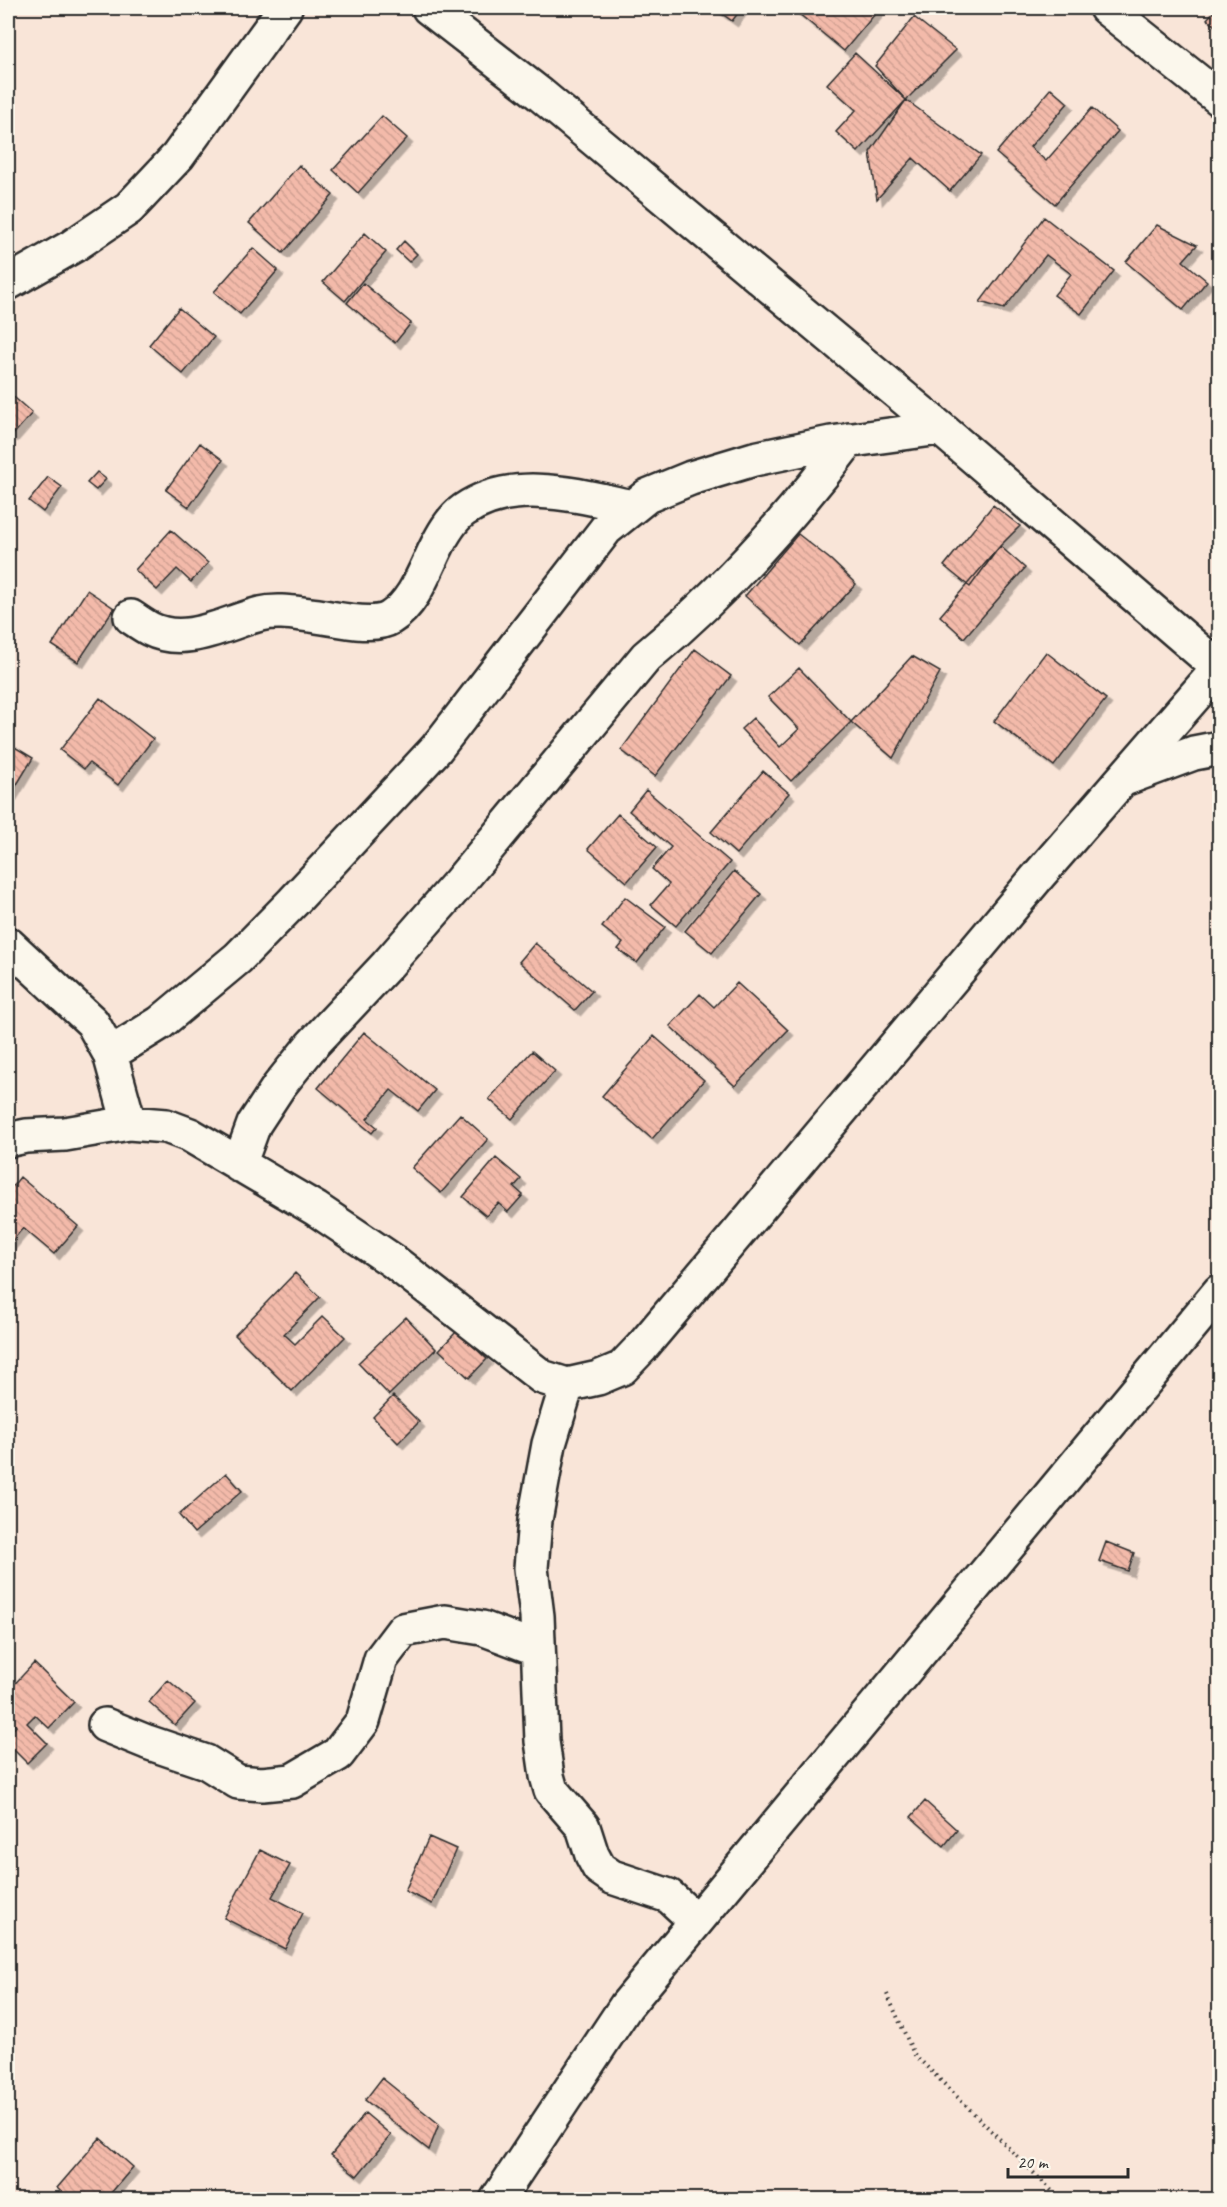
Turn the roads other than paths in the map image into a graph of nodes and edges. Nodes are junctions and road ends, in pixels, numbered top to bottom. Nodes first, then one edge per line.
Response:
1 (285, 8) edge
2 (429, 8) edge
3 (1107, 8) edge
4 (1220, 99) edge
5 (8, 283) edge
6 (940, 428) junction
7 (849, 440) junction
8 (632, 507) junction
9 (131, 617) dead end
10 (1219, 668) edge
11 (1220, 748) edge
12 (1122, 779) junction
13 (8, 944) edge
14 (110, 1054) junction
15 (129, 1123) junction
16 (8, 1140) edge
17 (239, 1165) junction
18 (1220, 1291) edge
19 (567, 1385) junction
20 (538, 1649) junction
21 (105, 1725) dead end
22 (696, 1922) junction
23 (496, 2199) edge

1 - 5 street
2 - 6 street
3 - 4 street
6 - 7 street
6 - 10 street
7 - 8 street
7 - 17 street
8 - 9 street
8 - 14 street
10 - 12 street
11 - 12 street
12 - 19 street
13 - 14 street
14 - 15 street
15 - 16 street
15 - 17 street
17 - 19 street
18 - 22 street
19 - 20 street
20 - 21 street
20 - 22 street
22 - 23 street

